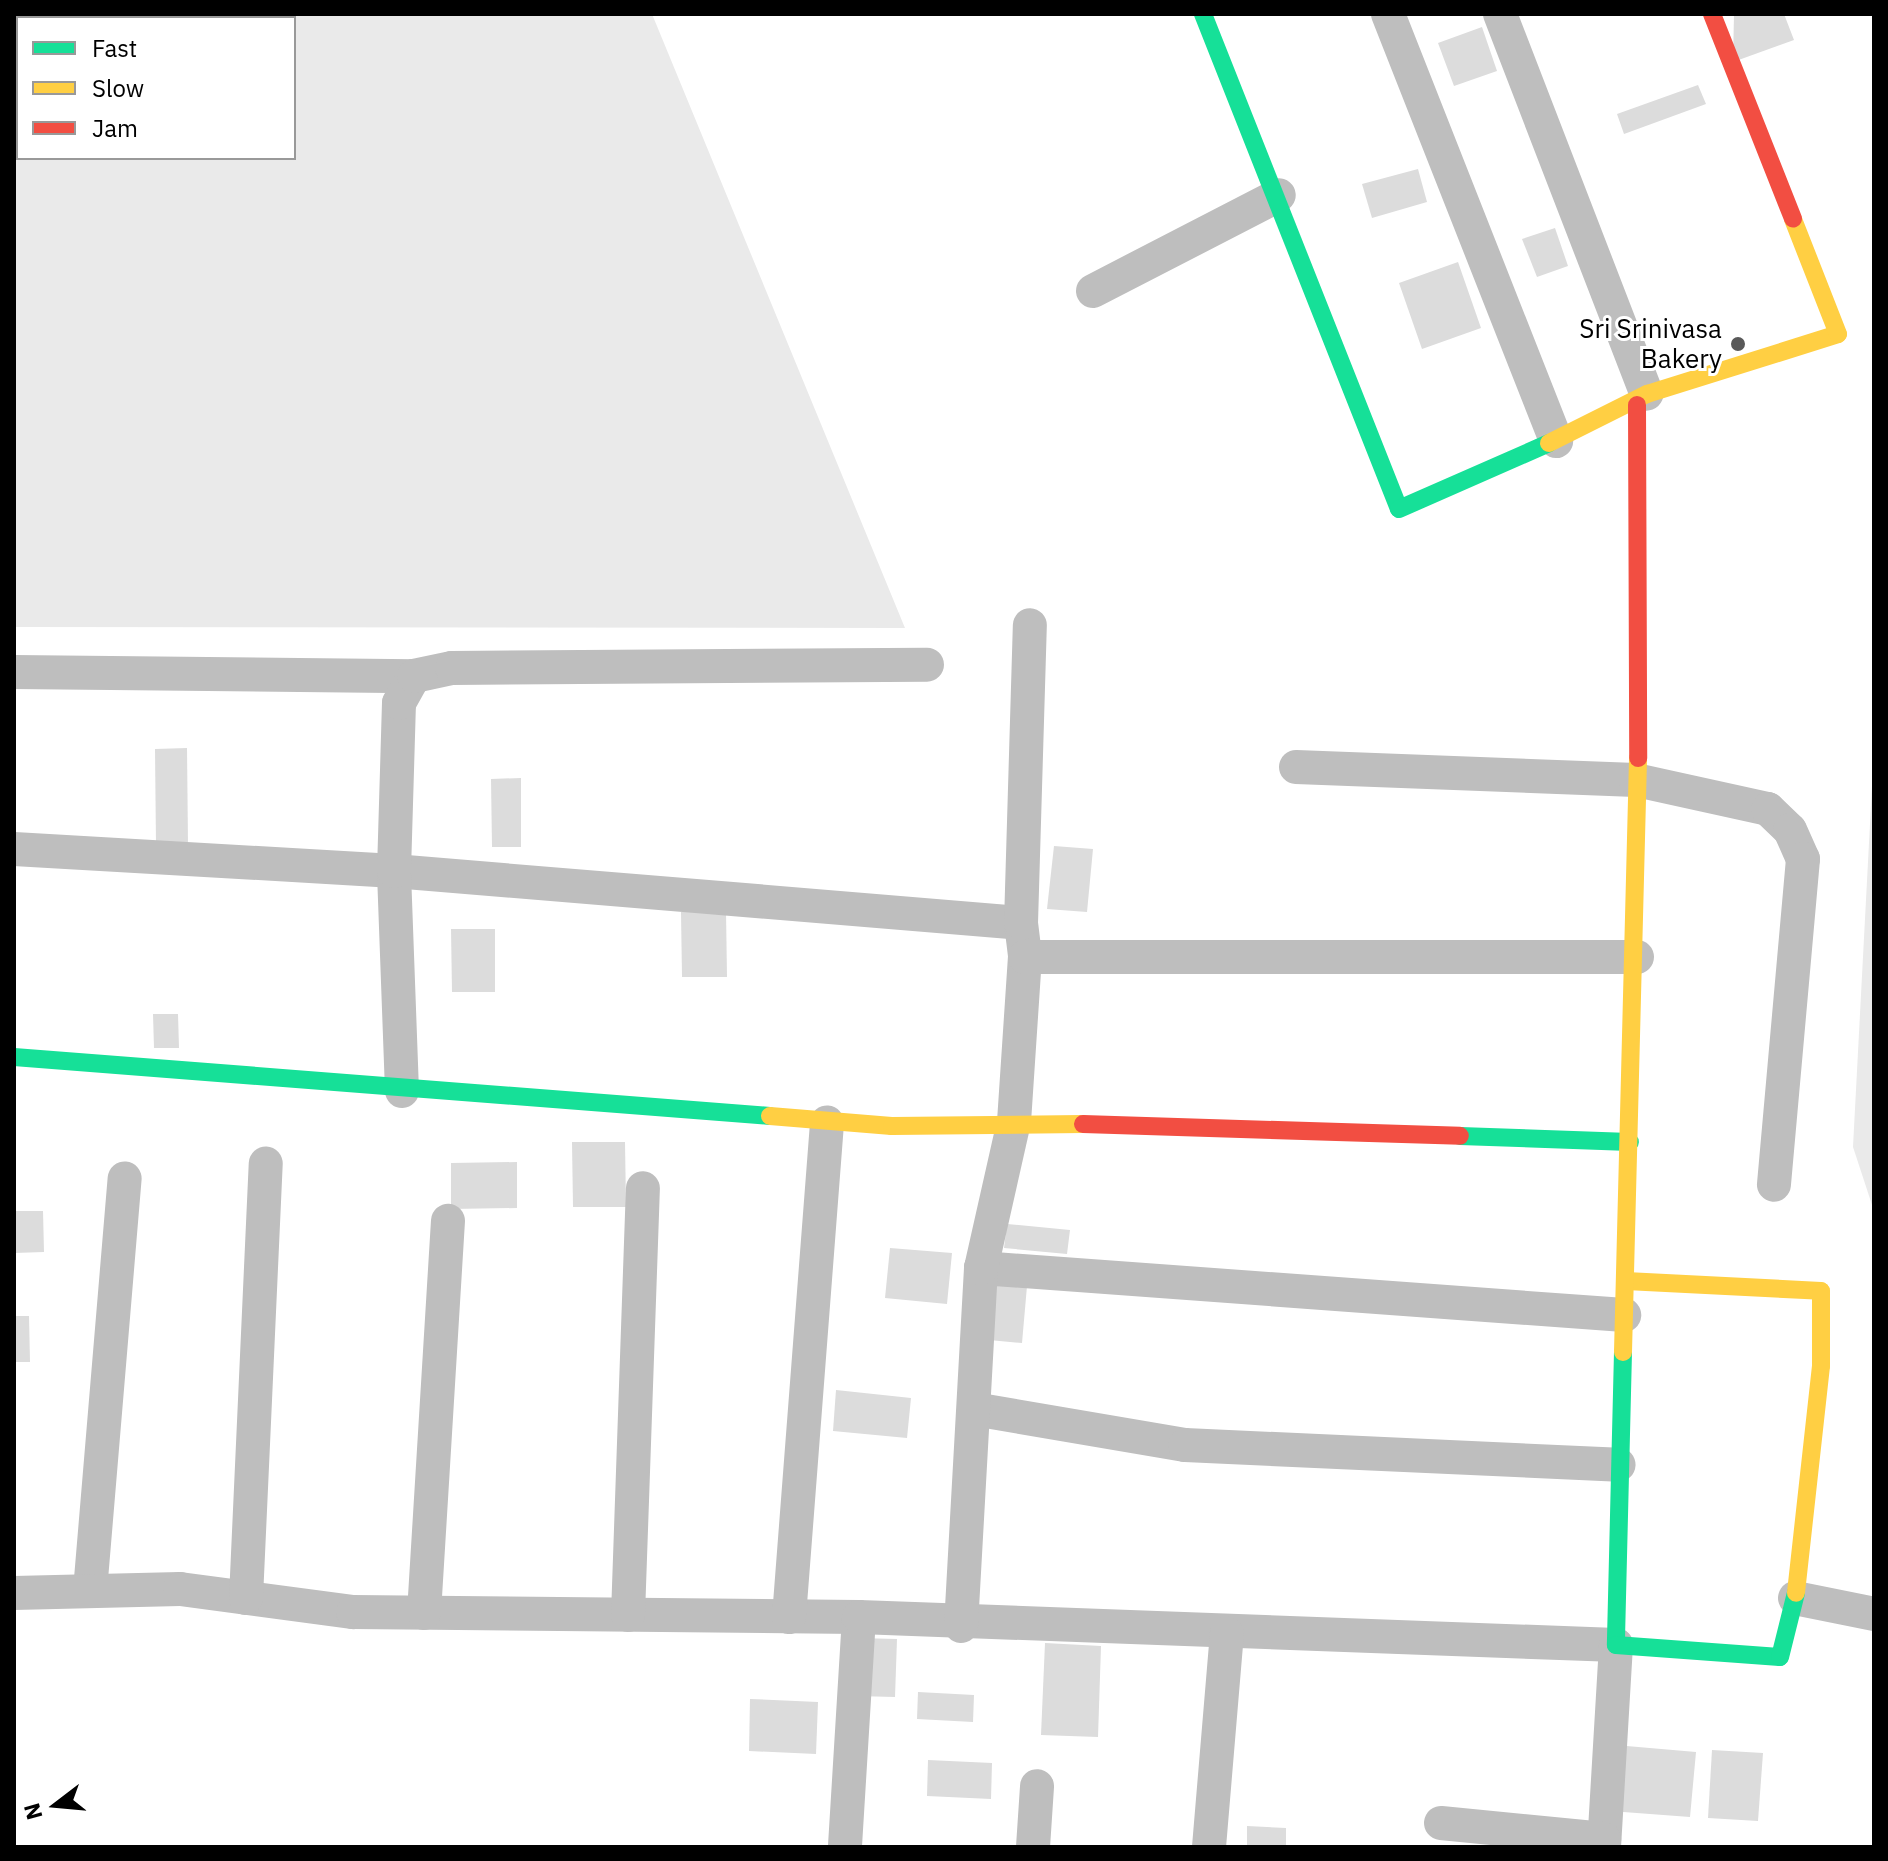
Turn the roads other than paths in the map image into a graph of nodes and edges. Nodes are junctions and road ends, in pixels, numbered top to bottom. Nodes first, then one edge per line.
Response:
1 (1203, 14) edge
2 (1388, 14) edge
3 (1500, 14) edge
4 (1712, 14) edge
5 (1279, 195) junction
6 (1093, 291) dead end
7 (1642, 400) junction
8 (1556, 441) junction
9 (1030, 625) dead end
10 (927, 665) dead end
11 (14, 672) edge
12 (414, 676) junction
13 (1296, 767) dead end
14 (1636, 780) junction
15 (14, 849) edge
16 (394, 871) junction
17 (1021, 923) junction
18 (1025, 957) junction
19 (1637, 957) junction
20 (14, 1057) edge
21 (402, 1091) junction
22 (827, 1122) junction
23 (1014, 1122) junction
24 (1630, 1142) junction
25 (266, 1163) dead end
26 (125, 1178) dead end
27 (1774, 1185) dead end
28 (643, 1188) dead end
29 (448, 1221) dead end
30 (981, 1268) junction
31 (1626, 1281) junction
32 (1624, 1315) junction
33 (974, 1409) junction
34 (1619, 1465) junction
35 (90, 1591) junction
36 (14, 1593) edge
37 (246, 1598) junction
38 (1795, 1598) junction
39 (424, 1613) junction
40 (1874, 1614) edge
41 (628, 1615) junction
42 (789, 1617) junction
43 (859, 1617) junction
44 (961, 1626) junction
45 (1227, 1634) junction
46 (1616, 1645) junction
47 (1037, 1786) dead end
48 (1441, 1823) dead end
49 (1604, 1843) edge
50 (845, 1847) edge
51 (1033, 1847) edge
52 (1209, 1847) edge

1 - 5 street
2 - 8 street
3 - 7 street
4 - 7 street
5 - 6 street
5 - 8 street
7 - 8 street
7 - 14 street
9 - 17 street
10 - 12 street
11 - 12 street
12 - 16 street
13 - 14 street
14 - 19 street
14 - 27 street
15 - 16 street
16 - 17 street
16 - 21 street
17 - 18 street
18 - 19 street
18 - 23 street
19 - 24 street
20 - 21 street
21 - 22 street
22 - 23 street
22 - 42 street
23 - 24 street
23 - 30 street
24 - 31 street
25 - 37 street
26 - 35 street
28 - 41 street
29 - 39 street
30 - 32 street
30 - 33 street
31 - 32 street
31 - 38 street
32 - 34 street
33 - 34 street
33 - 44 street
34 - 46 street
35 - 36 street
35 - 37 street
37 - 39 street
38 - 40 street
38 - 46 street
39 - 41 street
41 - 42 street
42 - 43 street
43 - 44 street
43 - 50 street
44 - 45 street
45 - 46 street
45 - 52 street
46 - 49 street
47 - 51 street
48 - 49 street

